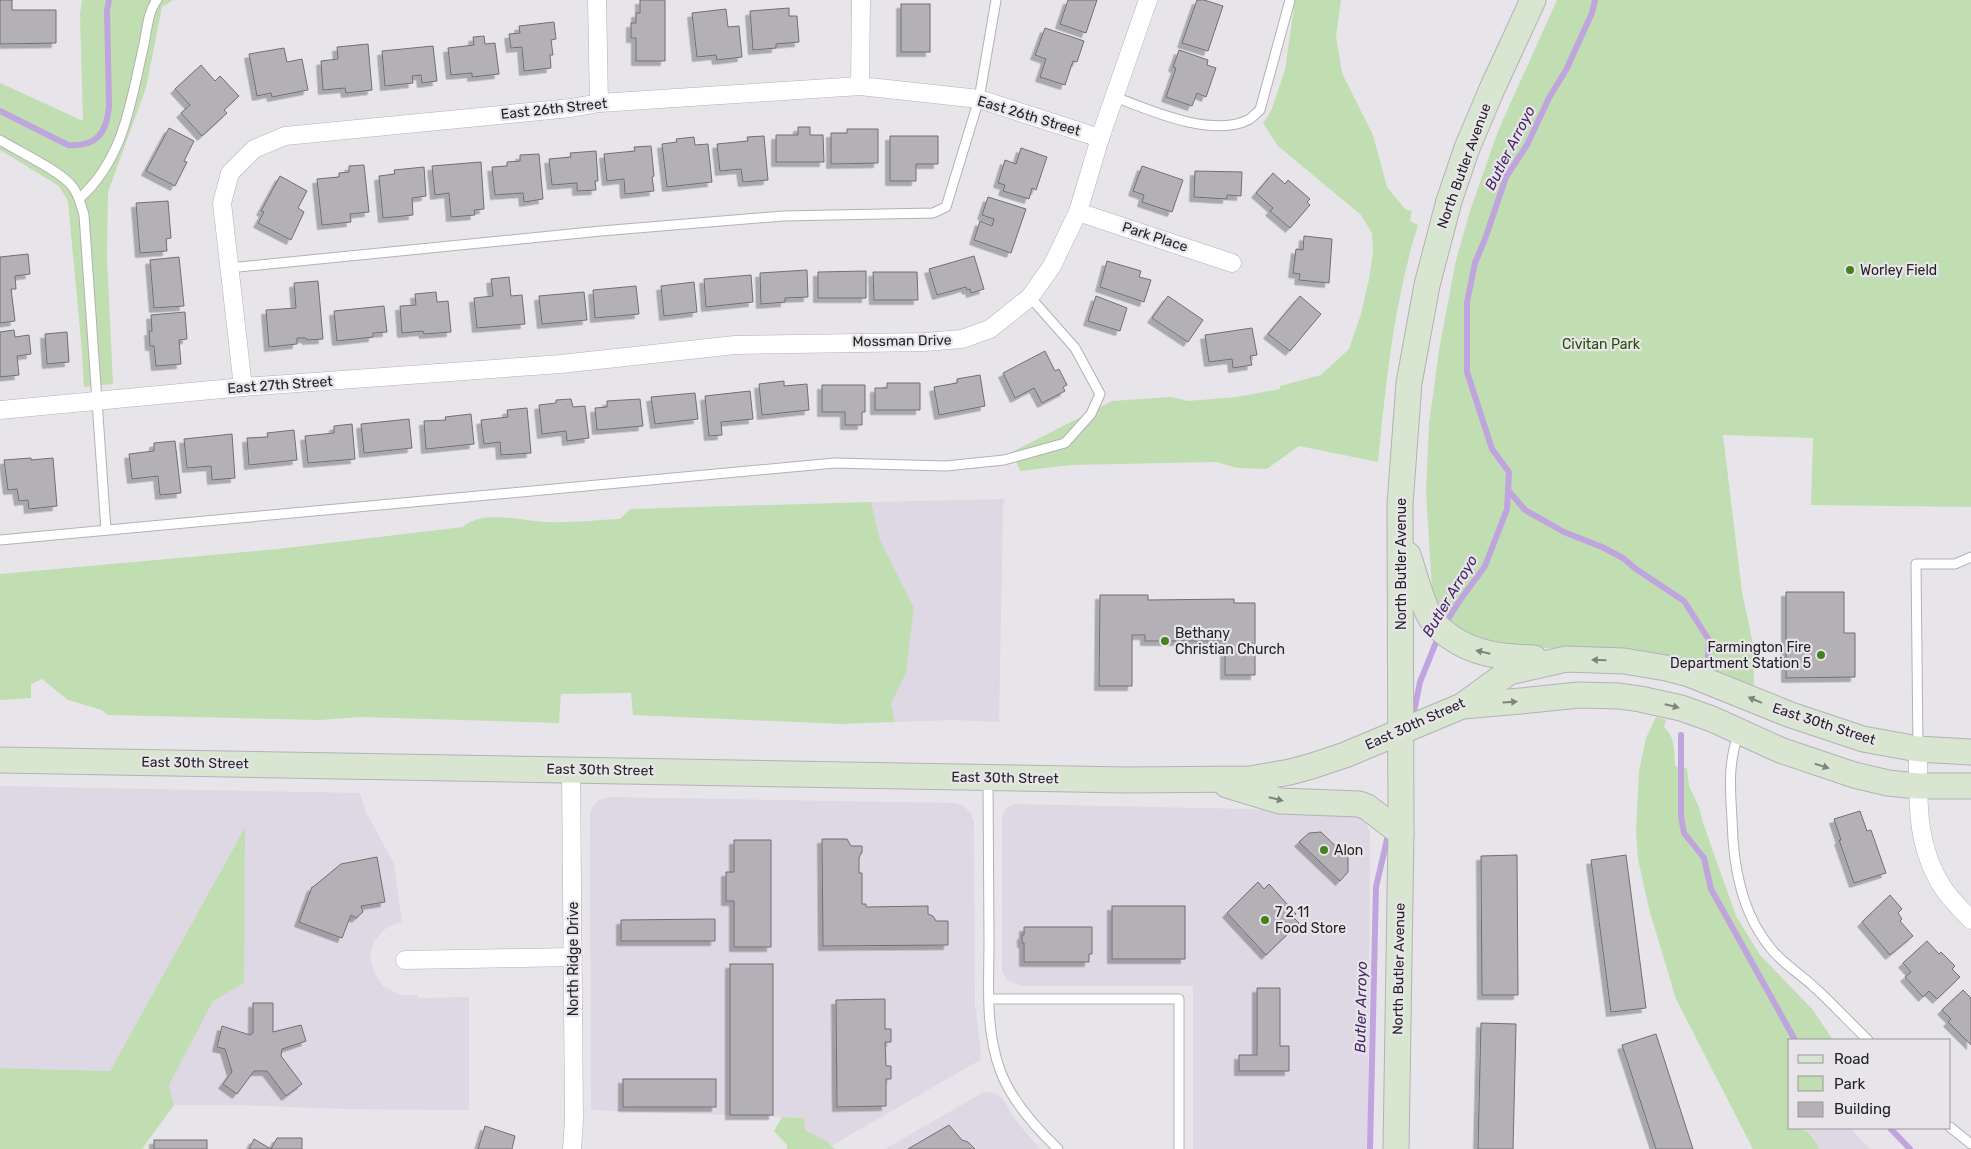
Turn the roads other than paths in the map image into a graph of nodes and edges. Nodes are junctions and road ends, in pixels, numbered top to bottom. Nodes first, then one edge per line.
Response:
1 (157, 0) edge
2 (597, 0) edge
3 (861, 0) edge
4 (996, 0) edge
5 (1148, 0) edge
6 (1290, 0) edge
7 (1533, 0) edge
8 (860, 86) junction
9 (1114, 97) junction
10 (978, 100) junction
11 (599, 103) junction
12 (1100, 138) junction
13 (0, 140) edge
14 (80, 198) junction
15 (1078, 212) junction
16 (1232, 263) dead end
17 (229, 268) junction
18 (1030, 298) junction
19 (561, 364) joint
20 (243, 387) junction
21 (98, 400) junction
22 (0, 410) edge
23 (106, 530) junction
24 (1402, 538) junction
25 (0, 540) edge
26 (1971, 557) edge
27 (1566, 659) junction
28 (1462, 706) junction
29 (1400, 731) junction
30 (1739, 732) junction
31 (1918, 748) junction
32 (1971, 752) edge
33 (0, 760) edge
34 (571, 769) junction
35 (988, 778) junction
36 (1213, 780) junction
37 (1918, 786) junction
38 (1971, 786) edge
39 (1401, 833) junction
40 (1971, 920) edge
41 (573, 957) junction
42 (405, 960) dead end
43 (989, 999) junction
44 (1867, 1039) edge
45 (1951, 1128) edge
46 (1971, 1144) edge
47 (572, 1149) edge
48 (1058, 1149) edge
49 (1179, 1149) edge
50 (1396, 1149) edge

1 - 14 lane
2 - 11 street
3 - 8 street
4 - 10 lane
5 - 9 street, Mossman Drive
6 - 9 lane
7 - 24 main road, North Butler Avenue
8 - 10 street, East 26th Street
8 - 11 street, East 26th Street
9 - 12 street, Mossman Drive
10 - 12 street, East 26th Street
10 - 17 lane
11 - 17 street, East 26th Street
12 - 15 street, Mossman Drive
13 - 14 lane
14 - 21 lane
15 - 16 street, Park Place
15 - 18 street, Mossman Drive
17 - 20 street, East 26th Street
18 - 19 street, Mossman Drive
18 - 23 lane
19 - 20 street, East 27th Street
20 - 21 street, East 27th Street
21 - 22 street, East 27th Street
21 - 23 lane
23 - 25 lane
27 -> 24 main road
24 - 29 main road, North Butler Avenue
26 - 31 lane
27 - 28 main road, East 30th Street
31 -> 27 main road, East 30th Street
28 - 29 main road, East 30th Street
28 -> 30 main road
29 - 36 main road, East 30th Street
29 - 39 main road, North Butler Avenue
30 -> 37 main road
30 - 44 lane
31 - 32 main road, East 30th Street
31 - 37 street
33 - 34 main road, East 30th Street
34 - 35 main road, East 30th Street
34 - 41 street, North Ridge Drive
35 - 36 main road, East 30th Street
35 - 43 lane
36 -> 39 main road
37 - 38 main road
37 - 40 street
39 - 50 main road, North Butler Avenue
41 - 42 street
41 - 47 street, North Ridge Drive
43 - 48 lane
43 - 49 lane
45 - 46 lane

